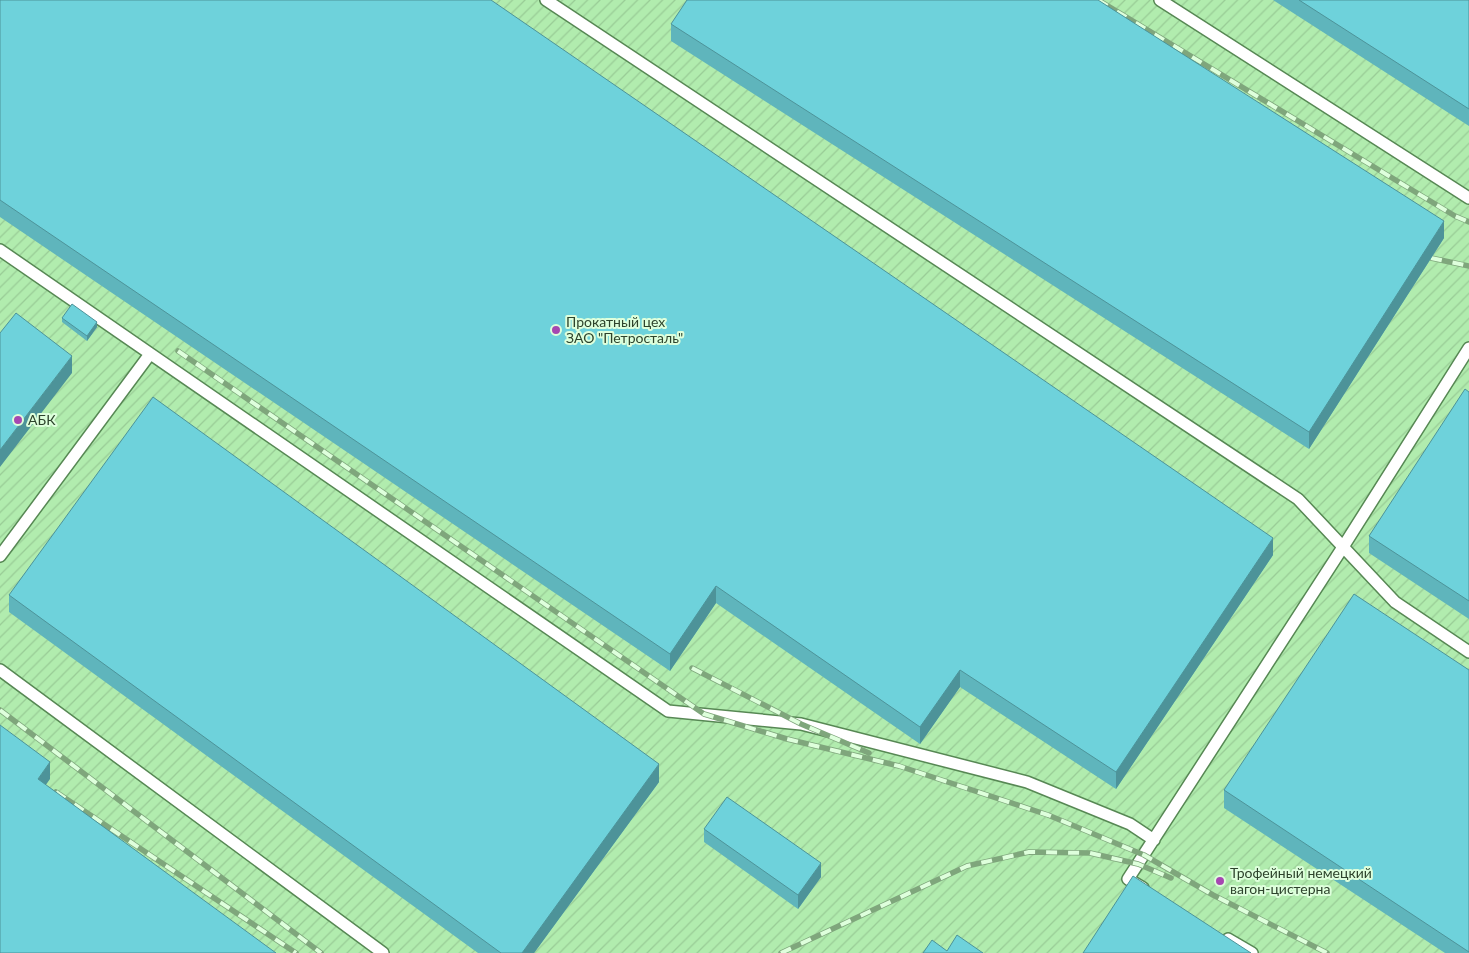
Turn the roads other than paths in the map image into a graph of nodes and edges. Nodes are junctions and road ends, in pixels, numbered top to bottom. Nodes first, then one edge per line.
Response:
1 (546, 0) edge
2 (1160, 0) edge
3 (1469, 198) edge
4 (0, 250) edge
5 (1469, 348) edge
6 (150, 354) junction
7 (1343, 547) junction
8 (0, 556) edge
9 (1469, 652) edge
10 (0, 670) edge
11 (1154, 840) junction
12 (1152, 894) edge
13 (1219, 933) edge
14 (383, 953) edge
15 (1252, 953) edge

1 - 7 lane
2 - 3 lane
4 - 6 lane
5 - 7 lane
6 - 8 lane
6 - 11 lane
7 - 9 lane
7 - 11 lane
10 - 14 lane
11 - 12 lane
13 - 15 lane

